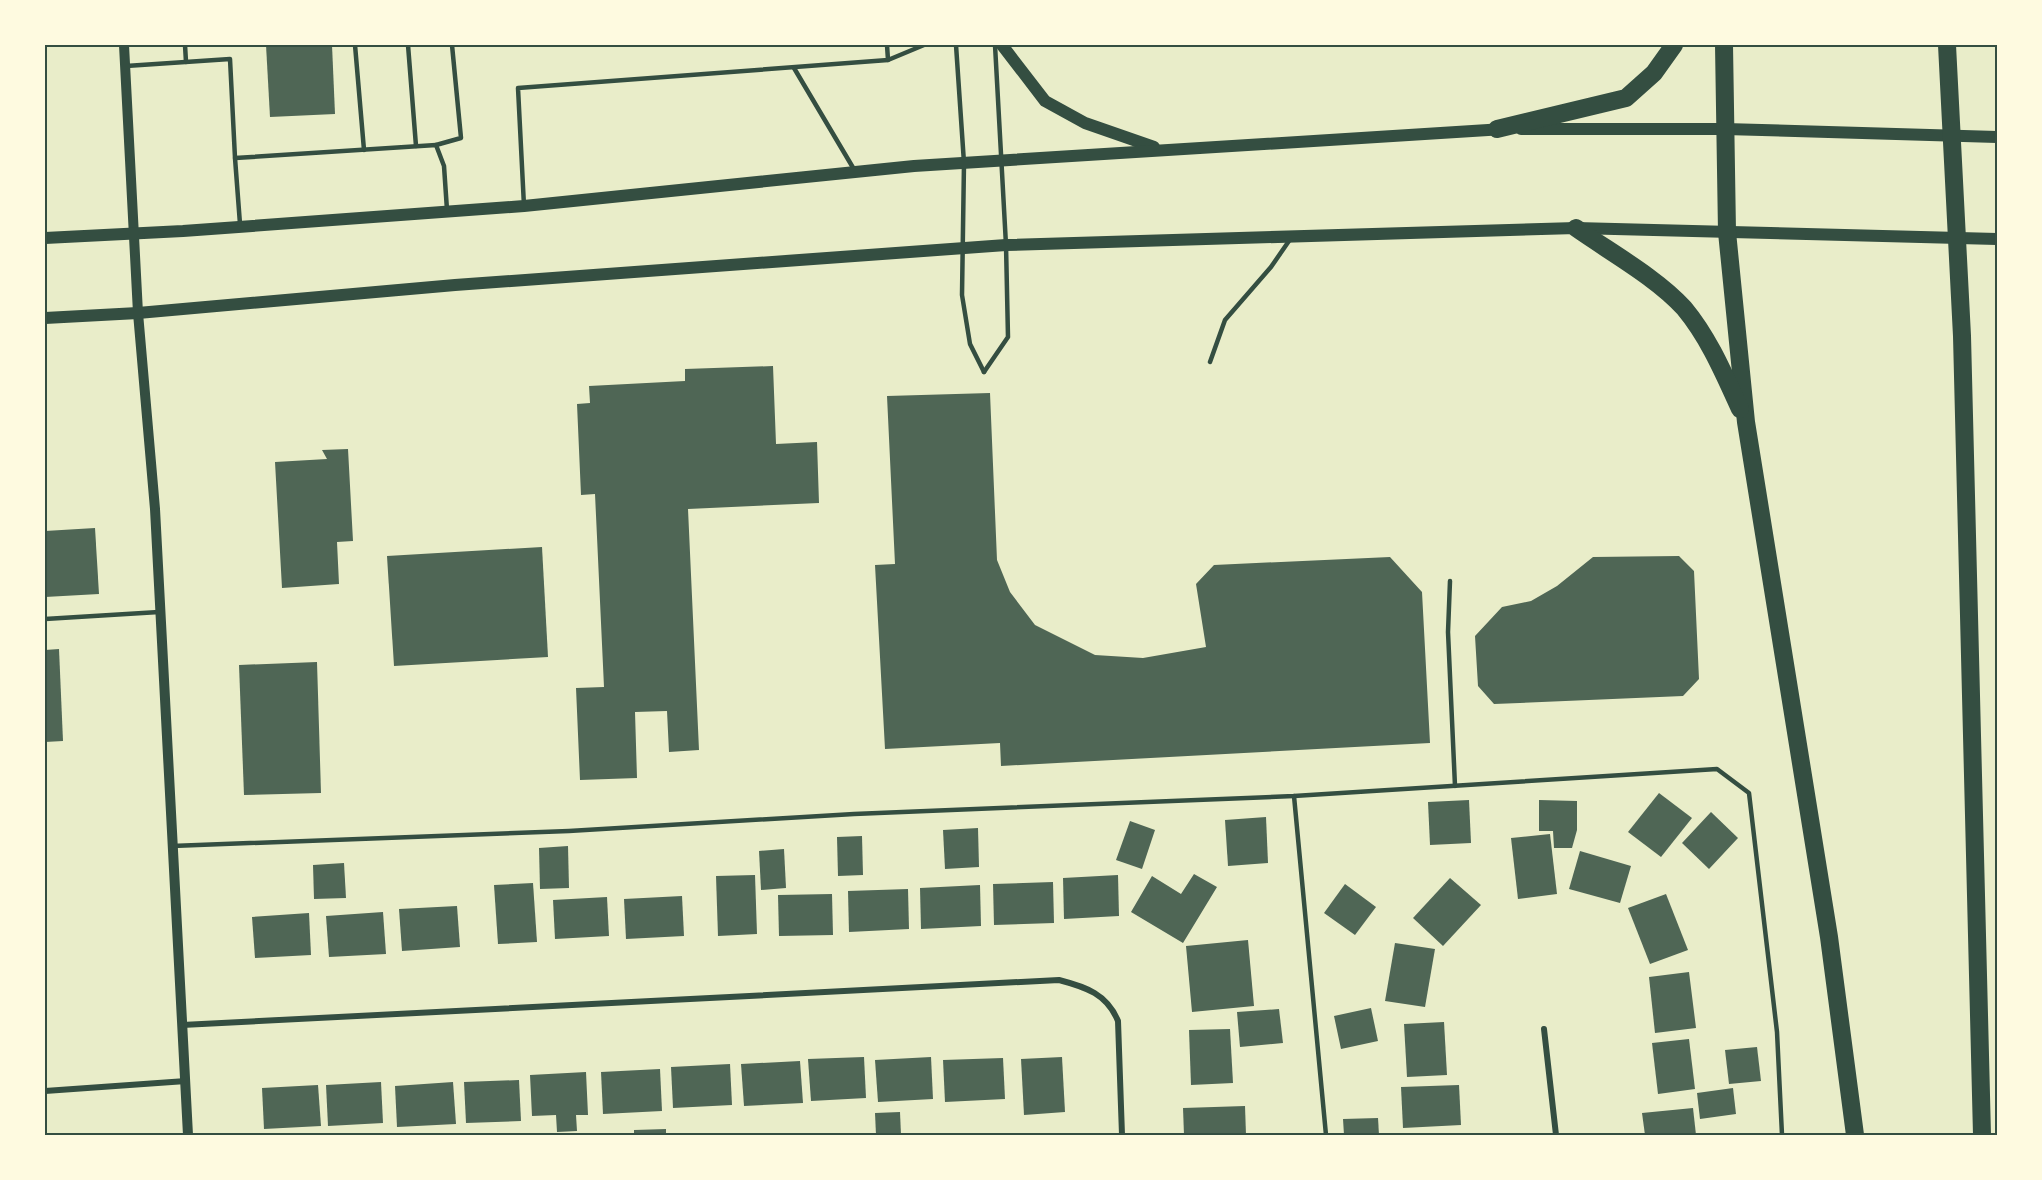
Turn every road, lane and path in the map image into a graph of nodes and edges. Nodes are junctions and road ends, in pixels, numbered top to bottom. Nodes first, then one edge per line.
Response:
1 (124, 45) edge
2 (185, 45) edge
3 (355, 45) edge
4 (408, 45) edge
5 (452, 45) edge
6 (887, 45) edge
7 (924, 45) edge
8 (956, 45) edge
9 (995, 45) edge
10 (1002, 45) edge
11 (1674, 45) edge
12 (1724, 45) edge
13 (1947, 45) edge
14 (888, 60) junction
15 (186, 62) junction
16 (124, 66) junction
17 (794, 68) junction
18 (1497, 129) junction
19 (1725, 129) junction
20 (1997, 137) edge
21 (436, 145) junction
22 (416, 146) junction
23 (1161, 149) junction
24 (364, 150) junction
25 (235, 158) junction
26 (1002, 161) junction
27 (964, 163) junction
28 (855, 171) junction
29 (524, 206) junction
30 (447, 210) junction
31 (240, 226) junction
32 (1576, 228) junction
33 (134, 232) junction
34 (1727, 232) junction
35 (1293, 236) junction
36 (45, 238) edge
37 (1997, 239) edge
38 (1006, 245) junction
39 (962, 249) junction
40 (138, 313) junction
41 (45, 318) edge
42 (1210, 362) dead end
43 (1746, 422) junction
44 (1450, 581) dead end
45 (160, 612) junction
46 (45, 618) edge
47 (1455, 786) junction
48 (1294, 796) junction
49 (172, 846) junction
50 (182, 1025) junction
51 (1544, 1029) dead end
52 (186, 1080) junction
53 (45, 1091) edge
54 (188, 1135) edge
55 (1122, 1135) edge
56 (1326, 1135) edge
57 (1556, 1135) edge
58 (1782, 1135) edge
59 (1855, 1135) edge
60 (1982, 1135) edge

1 - 16 street
2 - 15 lane
3 - 24 lane
4 - 22 lane
5 - 21 lane
6 - 14 lane
7 - 14 lane
8 - 27 lane
9 - 26 lane
10 - 23 main road
11 - 18 highway
12 - 19 highway
13 - 60 highway
14 - 17 lane
15 - 16 lane
15 - 25 lane
16 - 33 street
17 - 28 lane
17 - 29 lane
18 - 19 main road
18 - 23 main road
19 - 20 main road
19 - 34 highway
21 - 22 lane
21 - 30 lane
22 - 24 lane
23 - 26 main road
24 - 25 lane
25 - 31 lane
26 - 27 main road
26 - 38 lane
27 - 28 main road
27 - 39 lane
28 - 29 main road
29 - 30 main road
30 - 31 main road
31 - 33 main road
32 - 34 main road
32 - 35 main road
32 - 43 highway
33 - 36 main road
33 - 40 street
34 - 37 main road
34 - 43 highway
35 - 38 main road
35 - 42 lane
38 - 39 main road
38 - 39 lane
39 - 40 main road
40 - 41 main road
40 - 45 street
43 - 59 highway
44 - 47 lane
45 - 46 lane
45 - 49 street
47 - 48 lane
47 - 58 lane
48 - 49 lane
48 - 56 lane
49 - 50 street
50 - 52 street
50 - 55 street
51 - 57 street
52 - 53 street
52 - 54 street

